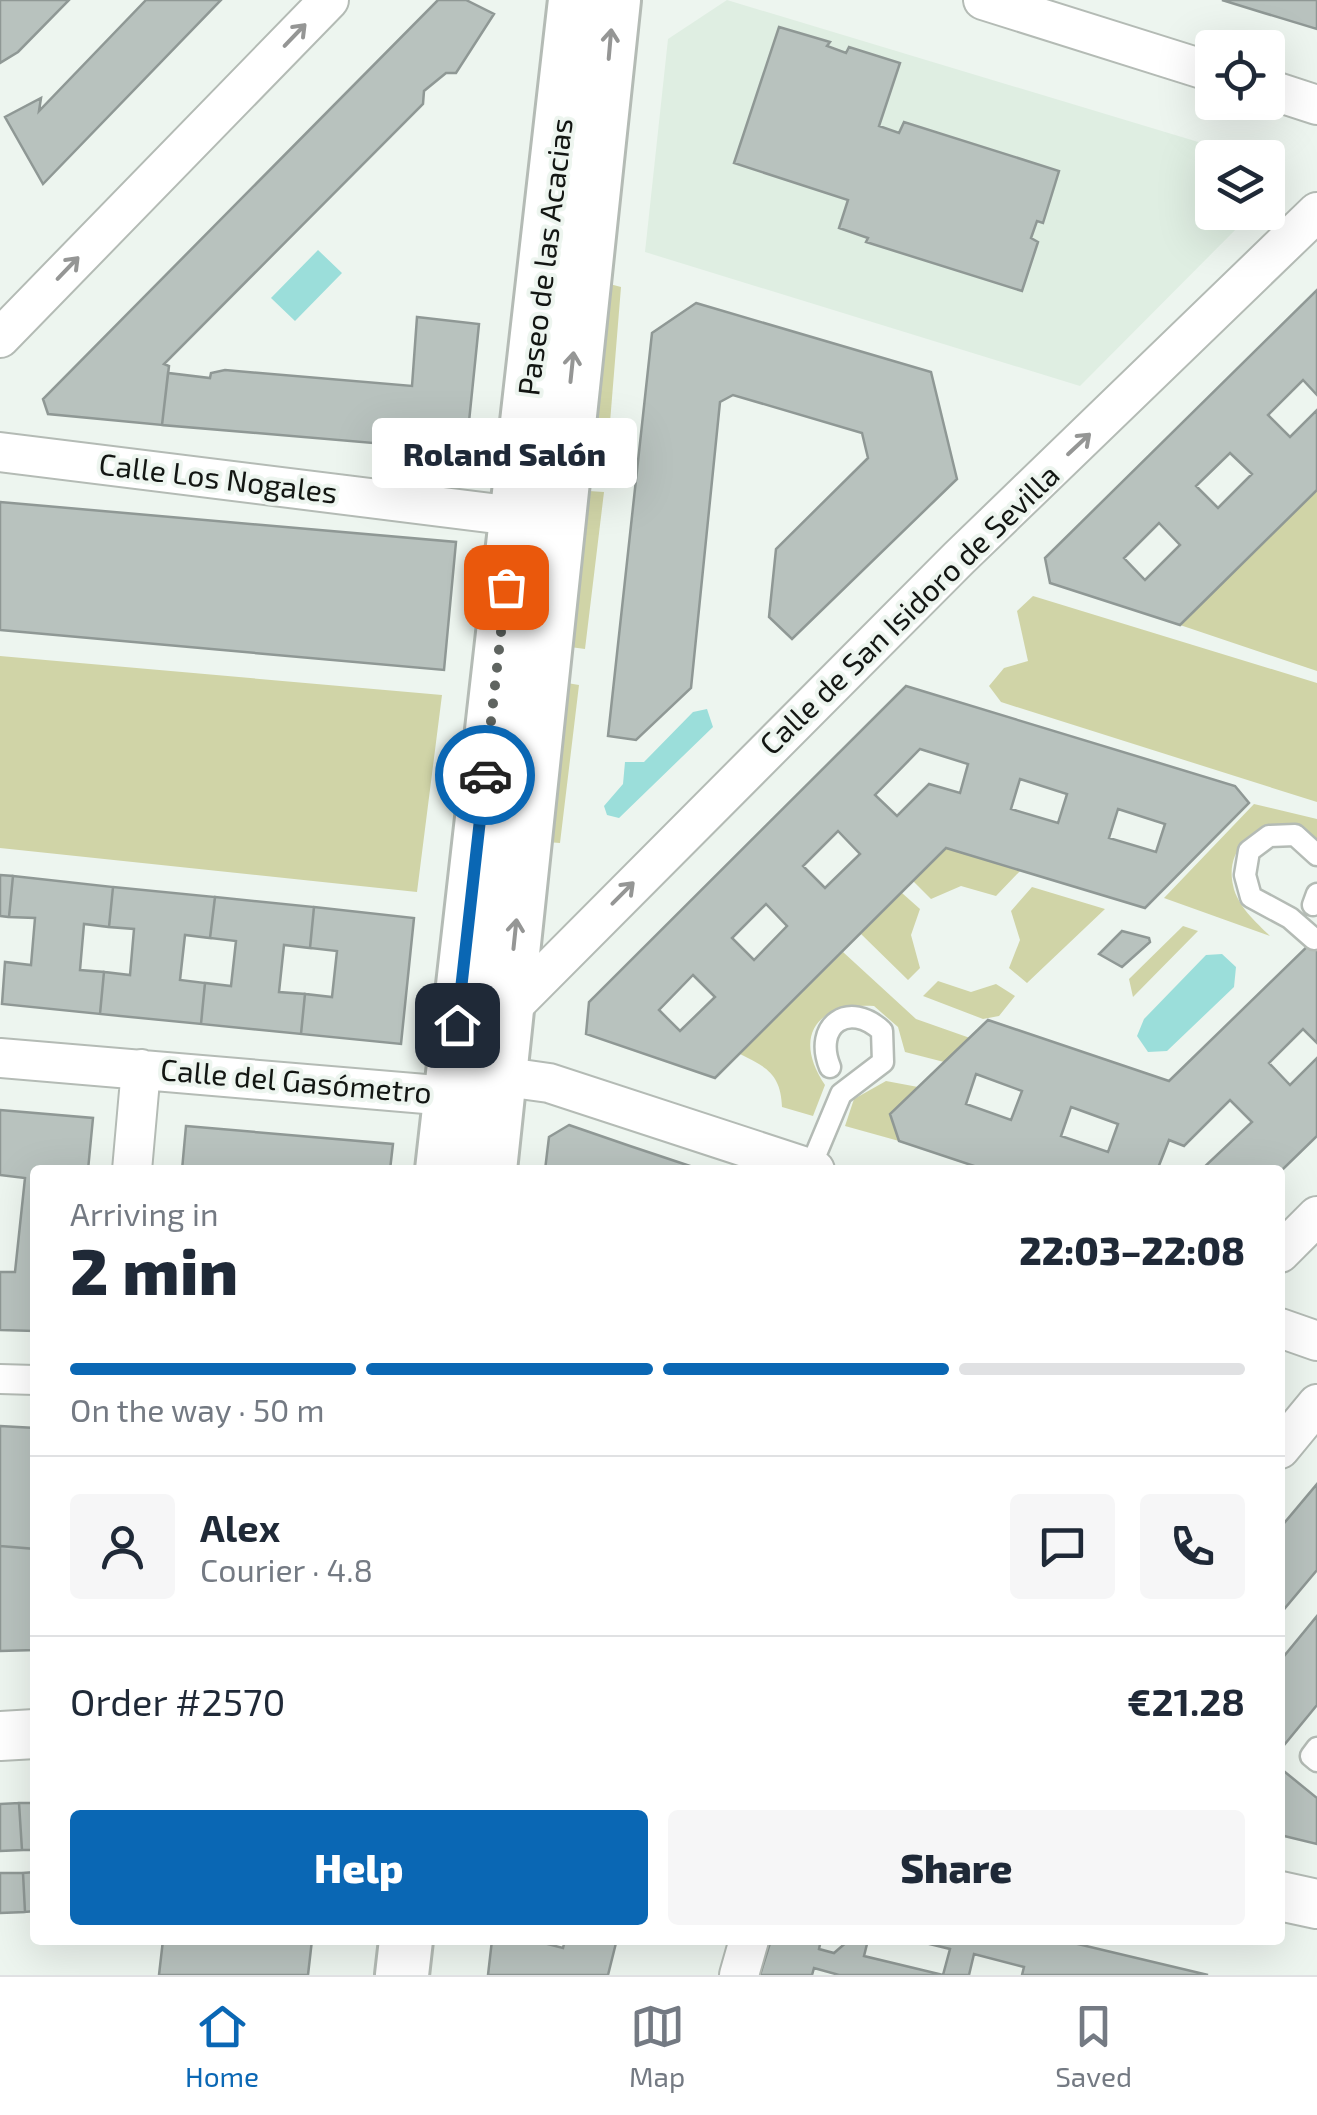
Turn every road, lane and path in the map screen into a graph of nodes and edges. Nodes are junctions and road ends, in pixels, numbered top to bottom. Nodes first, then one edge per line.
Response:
1 (329, 0) edge
2 (574, 0) edge
3 (614, 0) edge
4 (983, 0) edge
5 (1071, 12) edge
6 (1195, 65) edge
7 (1285, 95) edge
8 (1317, 105) edge
9 (1317, 212) edge
10 (0, 338) edge
11 (0, 452) edge
12 (535, 518) junction
13 (1317, 855) edge
14 (1314, 939) dead end
15 (506, 1013) junction
16 (0, 1058) edge
17 (830, 1067) dead end
18 (141, 1069) junction
19 (499, 1076) junction
20 (448, 1096) junction
21 (132, 1165) edge
22 (442, 1165) edge
23 (490, 1165) edge
24 (800, 1165) edge
25 (814, 1165) edge
26 (1317, 1216) edge
27 (1285, 1248) edge
28 (1285, 1330) edge
29 (1317, 1340) edge
30 (0, 1379) edge
31 (30, 1380) edge
32 (1317, 1404) edge
33 (1285, 1442) edge
34 (30, 1734) edge
35 (0, 1736) edge
36 (1317, 1748) edge
37 (1317, 1761) edge
38 (1285, 1897) edge
39 (1317, 1904) edge
40 (371, 1945) edge
41 (405, 1945) edge
42 (748, 1945) edge
43 (368, 1975) edge
44 (402, 1975) edge
45 (739, 1975) edge

10 -> 1 street
2 - 12 main road, Paseo de las Acacias
12 -> 3 main road, Paseo de las Acacias
4 - 5 street
5 - 6 street
7 - 8 street
15 -> 9 street, Calle de San Isidoro de Sevilla
11 - 12 street, Calle Los Nogales
15 -> 12 main road, Paseo de las Acacias
12 - 20 main road, Paseo de las Acacias
13 - 14 lane
15 - 19 main road, Paseo de las Acacias
16 - 18 street, Calle del Gasómetro
17 - 25 lane
18 - 20 street, Calle del Gasómetro
18 - 21 street
19 - 20 street, Calle del Gasómetro
19 - 23 main road, Paseo de las Acacias
19 - 24 street, Calle del Gasómetro
20 - 22 main road, Paseo de las Acacias
26 - 27 street
28 - 29 street
30 - 31 street
32 - 33 street
34 - 35 street
36 - 37 lane
38 - 39 street
40 - 43 main road
41 - 44 main road
42 - 45 street

